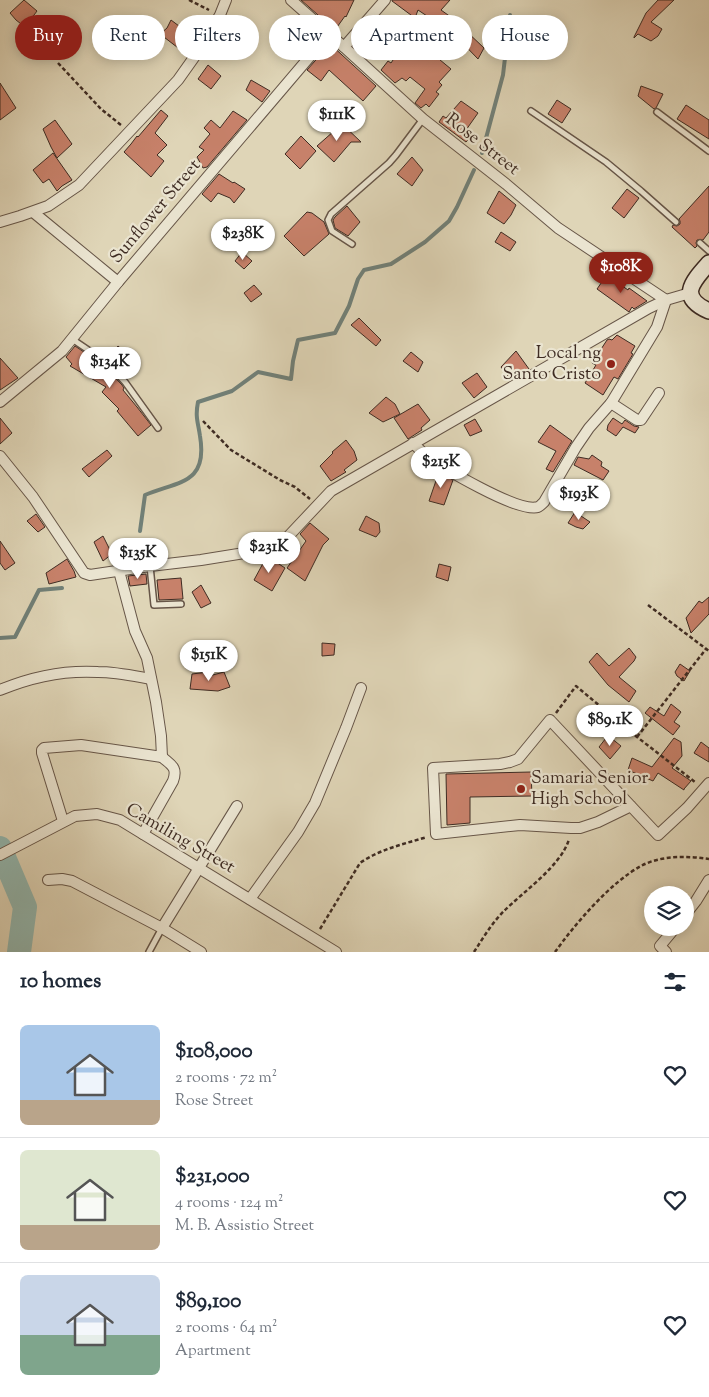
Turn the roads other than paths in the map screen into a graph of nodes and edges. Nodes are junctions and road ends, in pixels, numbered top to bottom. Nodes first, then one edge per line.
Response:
1 (226, 0) edge
2 (290, 0) edge
3 (385, 0) edge
4 (307, 15) edge
5 (341, 44) edge
6 (344, 47) junction
7 (307, 60) edge
8 (531, 111) dead end
9 (657, 112) dead end
10 (423, 119) junction
11 (709, 151) edge
12 (33, 212) junction
13 (0, 222) edge
14 (676, 222) dead end
15 (700, 243) dead end
16 (352, 244) dead end
17 (709, 251) edge
18 (709, 263) edge
19 (118, 282) junction
20 (690, 293) junction
21 (666, 300) junction
22 (709, 311) edge
23 (72, 338) junction
24 (659, 393) dead end
25 (0, 402) edge
26 (611, 403) junction
27 (158, 428) dead end
28 (413, 443) junction
29 (0, 456) edge
30 (150, 566) junction
31 (119, 570) junction
32 (180, 604) dead end
33 (151, 679) junction
34 (361, 688) dead end
35 (0, 690) edge
36 (162, 757) junction
37 (707, 788) edge
38 (237, 806) dead end
39 (631, 806) junction
40 (63, 821) junction
41 (143, 834) junction
42 (0, 855) edge
43 (199, 868) junction
44 (48, 880) dead end
45 (709, 880) edge
46 (250, 899) junction
47 (694, 904) edge
48 (162, 928) junction
49 (668, 936) edge
50 (149, 952) edge
51 (201, 952) edge
52 (336, 952) edge
53 (666, 952) edge

1 - 12 street
2 - 4 street, Rose Street
3 - 6 street
5 - 6 street, Rose Street
6 - 10 street, Rose Street
7 - 19 street, Sunflower Street
8 - 14 lane
9 - 11 lane
10 - 16 lane
10 - 21 street, Rose Street
12 - 13 street
12 - 19 street
15 - 17 lane
18 - 20 main road
19 - 23 street, Sunflower Street
20 - 21 street
20 - 22 main road
21 - 26 street
21 - 28 street
23 - 25 street, Sunflower Street
23 - 27 lane
24 - 26 street
26 - 28 street
28 - 30 street
29 - 31 street
30 - 31 street
30 - 32 lane
31 - 33 street
33 - 35 street
33 - 36 street
34 - 46 street
36 - 40 street
36 - 41 street
37 - 39 street
38 - 43 street
39 - 39 street
40 - 41 street, Camiling Street
40 - 42 street, Camiling Street
41 - 43 street, Camiling Street
43 - 46 street, Camiling Street
43 - 48 street
44 - 48 street
45 - 47 street
46 - 52 street, Camiling Street
48 - 50 lane
48 - 51 street
49 - 53 street

